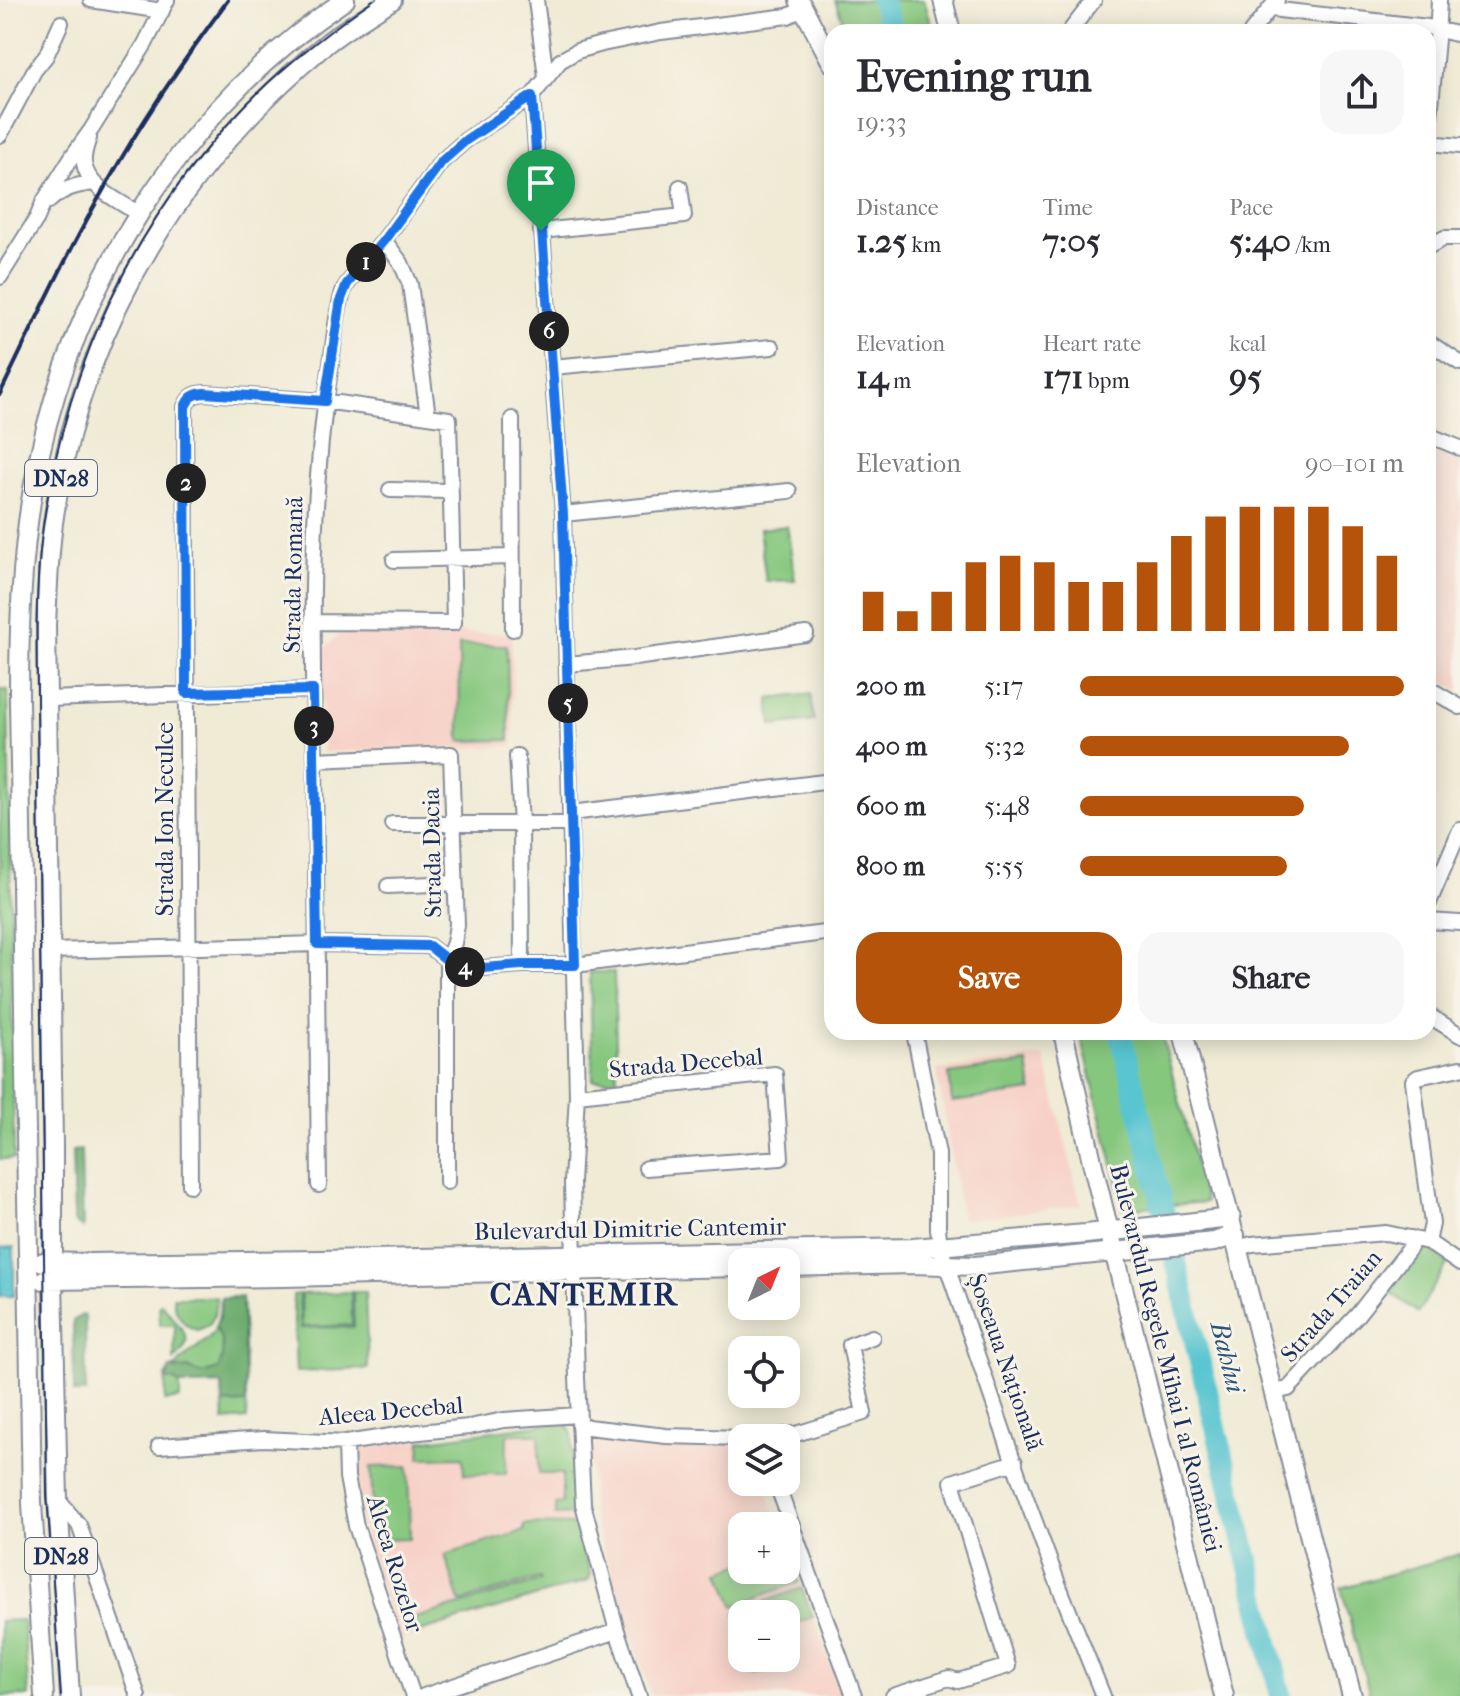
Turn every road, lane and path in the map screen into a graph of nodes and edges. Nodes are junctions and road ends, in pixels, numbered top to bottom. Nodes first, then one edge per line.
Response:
1 (91, 0) edge
2 (345, 0) edge
3 (392, 0) edge
4 (536, 0) edge
5 (943, 0) edge
6 (1094, 0) edge
7 (1439, 0) edge
8 (1276, 2) edge
9 (801, 4) edge
10 (165, 5) edge
11 (61, 23) dead end
12 (949, 24) edge
13 (1075, 24) edge
14 (1258, 24) edge
15 (1395, 24) edge
16 (1437, 29) junction
17 (1460, 35) edge
18 (1436, 41) edge
19 (824, 48) edge
20 (546, 77) junction
21 (532, 96) junction
22 (91, 130) junction
23 (0, 135) edge
24 (1436, 142) edge
25 (1460, 146) edge
26 (93, 183) junction
27 (680, 187) dead end
28 (139, 214) junction
29 (37, 218) junction
30 (541, 231) junction
31 (1460, 238) edge
32 (384, 240) junction
33 (1436, 241) edge
34 (0, 277) edge
35 (772, 347) dead end
36 (1436, 347) edge
37 (1460, 363) edge
38 (552, 367) junction
39 (325, 401) junction
40 (428, 416) junction
41 (512, 419) dead end
42 (1436, 438) edge
43 (1460, 448) edge
44 (390, 490) dead end
45 (450, 491) junction
46 (789, 491) dead end
47 (563, 514) junction
48 (512, 557) junction
49 (452, 559) junction
50 (394, 560) dead end
51 (314, 622) junction
52 (513, 629) dead end
53 (806, 634) dead end
54 (567, 664) junction
55 (313, 690) junction
56 (186, 693) junction
57 (1436, 693) edge
58 (47, 699) junction
59 (1460, 707) edge
60 (517, 756) dead end
61 (315, 760) junction
62 (824, 782) dead end
63 (571, 818) junction
64 (392, 824) dead end
65 (454, 824) junction
66 (521, 824) junction
67 (1460, 830) edge
68 (455, 883) junction
69 (388, 886) dead end
70 (1436, 886) edge
71 (1436, 922) edge
72 (1460, 923) edge
73 (824, 933) edge
74 (317, 944) junction
75 (188, 946) junction
76 (50, 951) junction
77 (447, 960) junction
78 (522, 965) junction
79 (575, 965) junction
80 (1436, 1020) edge
81 (1460, 1035) edge
82 (916, 1040) edge
83 (1065, 1040) edge
84 (1185, 1040) edge
85 (1460, 1068) edge
86 (577, 1095) junction
87 (646, 1168) dead end
88 (447, 1182) dead end
89 (190, 1185) dead end
90 (319, 1185) dead end
91 (1109, 1231) junction
92 (1235, 1234) junction
93 (1411, 1238) junction
94 (1428, 1242) junction
95 (940, 1246) junction
96 (1115, 1252) junction
97 (575, 1263) junction
98 (1460, 1264) edge
99 (947, 1265) junction
100 (728, 1267) edge
101 (800, 1267) edge
102 (29, 1270) junction
103 (53, 1271) junction
104 (872, 1337) dead end
105 (1274, 1392) junction
106 (578, 1420) junction
107 (800, 1433) edge
108 (728, 1438) edge
109 (346, 1443) junction
110 (159, 1446) dead end
111 (1015, 1462) junction
112 (781, 1496) edge
113 (58, 1500) junction
114 (617, 1631) junction
115 (958, 1681) junction
116 (44, 1696) edge
117 (70, 1696) edge
118 (138, 1696) edge
119 (413, 1696) edge
120 (424, 1696) edge
121 (639, 1696) edge
122 (854, 1696) edge
123 (893, 1696) edge
124 (964, 1696) edge
125 (1103, 1696) edge
126 (1224, 1696) edge
127 (1352, 1696) edge

1 - 10 street
2 - 28 main road, DN28
3 - 58 main road, DN28
4 - 20 street
5 - 12 main road
6 - 13 street
7 - 16 street
8 - 14 street
8 - 15 street
9 - 19 main road
9 - 20 street
10 - 22 street
11 - 23 street
16 - 17 street
16 - 18 street
20 - 21 street
21 - 30 street, Strada Decebal
21 - 32 street, Strada Romană
22 - 26 street
22 - 29 street
24 - 25 street
26 - 28 street
26 - 29 street
27 - 30 street
28 - 102 main road, DN28
29 - 34 street
30 - 38 street, Strada Decebal
31 - 33 street
32 - 39 street, Strada Romană
32 - 40 street
35 - 38 street
36 - 37 street
38 - 47 street, Strada Decebal
39 - 40 street
39 - 51 street, Strada Romană
39 - 56 street, Strada Ion Neculce
40 - 45 street
41 - 48 street
42 - 43 street
44 - 45 street
45 - 49 street
46 - 47 street
47 - 54 street, Strada Decebal
48 - 49 street
48 - 52 street
49 - 50 street
49 - 51 street
51 - 55 street, Strada Romană
53 - 54 street
54 - 63 street, Strada Decebal
55 - 56 street
55 - 61 street, Strada Romană
56 - 58 street
56 - 75 street, Strada Ion Neculce
57 - 59 street
58 - 76 main road, DN28
60 - 66 street
61 - 65 street, Strada Dacia
61 - 74 street, Strada Romană
62 - 63 street
63 - 66 street
63 - 79 street, Strada Decebal
64 - 65 street
65 - 66 street
65 - 68 street, Strada Dacia
66 - 78 street
67 - 70 street
68 - 69 street
68 - 77 street, Strada Dacia
71 - 72 street
73 - 79 street
74 - 75 street
74 - 77 street
74 - 90 street, Strada Romană
75 - 76 street
75 - 89 street, Strada Ion Neculce
76 - 103 main road, DN28
77 - 78 street
77 - 88 street, Strada Dacia
78 - 79 street
79 - 86 street, Strada Decebal
80 - 81 street
82 - 95 street, Șoseaua Națională
83 - 91 main road, Bulevardul Regele Mihai I al României
84 - 92 main road
85 - 94 street
86 - 87 street, Strada Decebal
86 - 97 street, Strada Decebal
91 - 92 main road, Bulevardul Dimitrie Cantemir
91 - 95 main road, Bulevardul Dimitrie Cantemir
91 - 96 main road, Bulevardul Regele Mihai I al României
92 - 93 street
92 - 96 main road, Bulevardul Dimitrie Cantemir
92 - 105 main road
93 - 94 street
93 - 105 street, Strada Traian
94 - 98 street
95 - 97 main road, Bulevardul Dimitrie Cantemir
95 - 99 street, Șoseaua Națională
96 - 99 main road, Bulevardul Dimitrie Cantemir
96 - 126 main road, Bulevardul Regele Mihai I al României
97 - 100 main road, Bulevardul Dimitrie Cantemir
97 - 103 main road, Bulevardul Dimitrie Cantemir
97 - 106 street
99 - 101 main road, Bulevardul Dimitrie Cantemir
99 - 111 street, Șoseaua Națională
102 - 103 main road, Bulevardul Dimitrie Cantemir
102 - 116 main road, DN28
103 - 113 main road, DN28
104 - 107 street
105 - 127 main road
106 - 108 street, Aleea Decebal
106 - 109 street, Aleea Decebal
106 - 114 street
109 - 110 street, Aleea Decebal
109 - 119 street, Aleea Rozelor
111 - 115 street
111 - 125 street, Șoseaua Națională
112 - 122 street
113 - 117 main road, DN28
113 - 118 street
114 - 120 street
114 - 121 street
115 - 123 street
115 - 124 street

